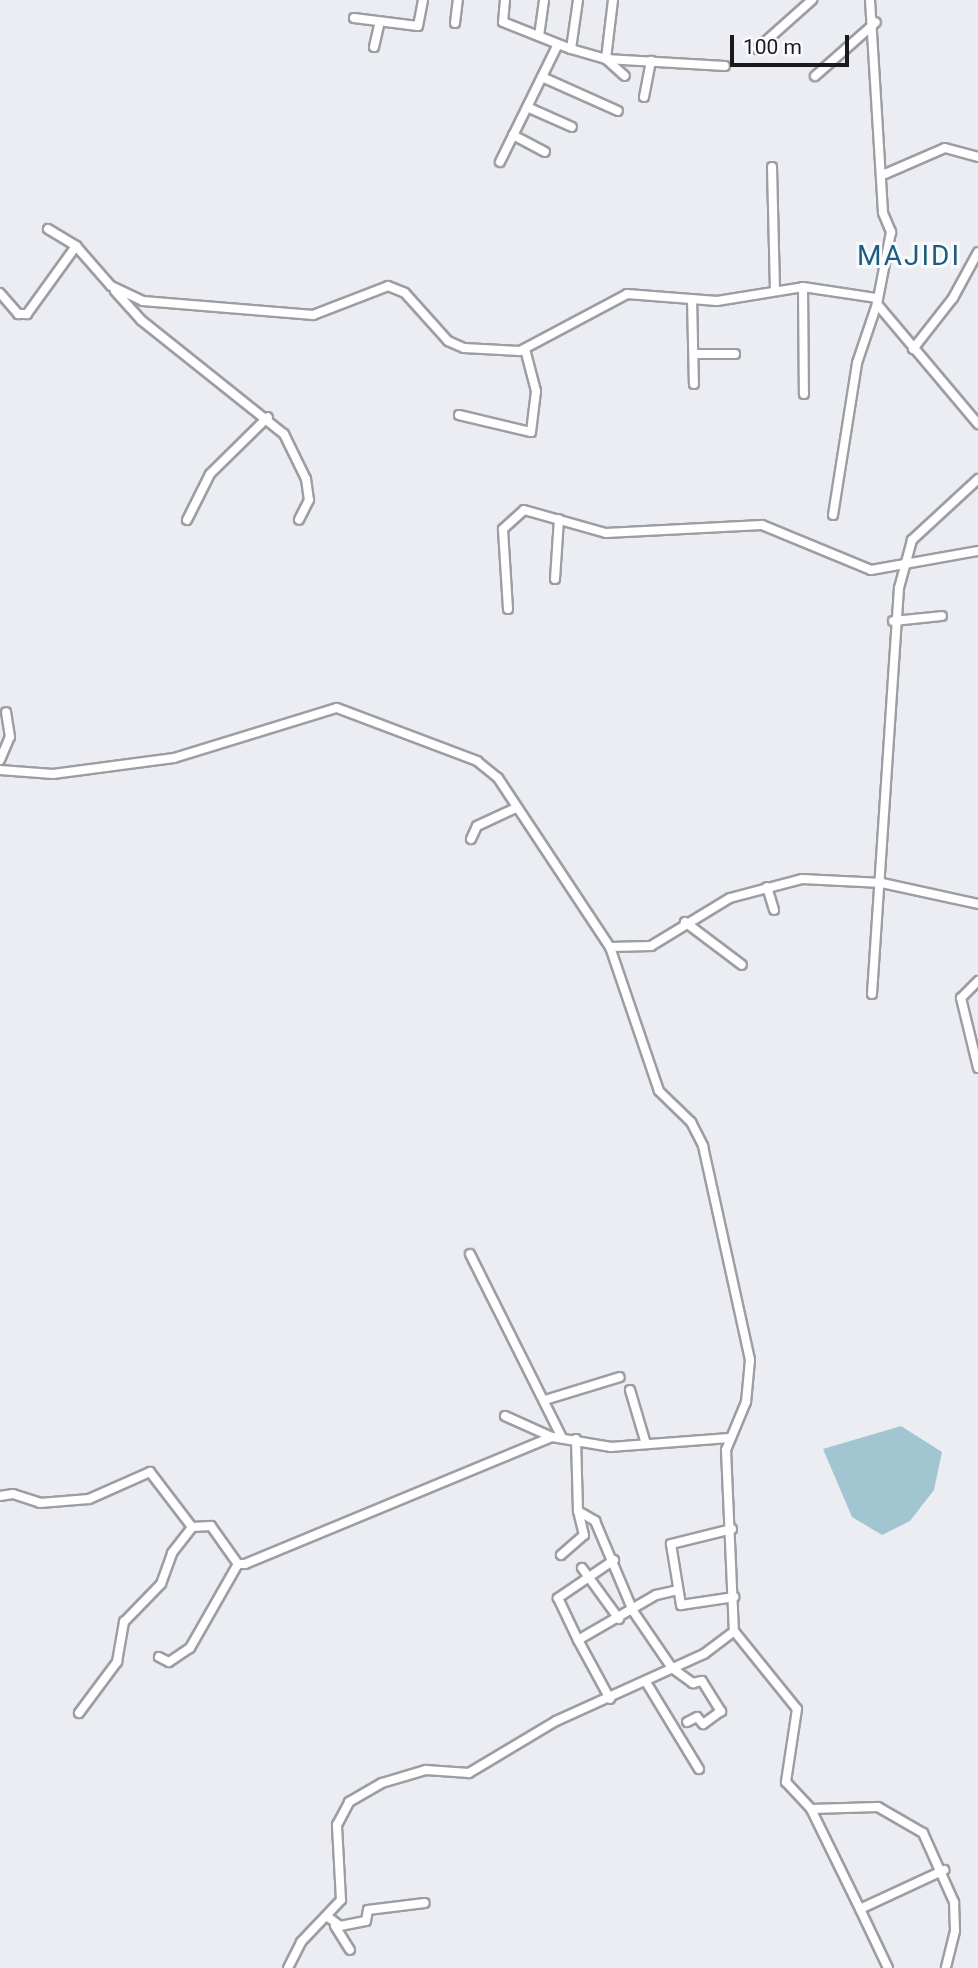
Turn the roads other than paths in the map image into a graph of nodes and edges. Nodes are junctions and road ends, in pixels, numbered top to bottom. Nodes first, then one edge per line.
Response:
1 (423, 0) edge
2 (455, 0) edge
3 (505, 0) edge
4 (544, 0) edge
5 (578, 0) edge
6 (613, 0) edge
7 (812, 0) edge
8 (870, 0) edge
9 (354, 18) dead end
10 (380, 22) junction
11 (876, 22) junction
12 (455, 23) dead end
13 (539, 36) junction
14 (558, 44) junction
15 (373, 47) dead end
16 (571, 49) junction
17 (757, 49) dead end
18 (606, 59) junction
19 (651, 61) junction
20 (725, 66) dead end
21 (625, 76) dead end
22 (815, 76) dead end
23 (542, 77) junction
24 (644, 97) dead end
25 (527, 107) junction
26 (618, 111) dead end
27 (572, 127) dead end
28 (513, 135) junction
29 (545, 152) dead end
30 (978, 157) edge
31 (500, 162) dead end
32 (772, 167) dead end
33 (886, 174) junction
34 (48, 229) dead end
35 (76, 246) junction
36 (978, 252) edge
37 (111, 286) junction
38 (803, 287) junction
39 (775, 289) junction
40 (0, 293) edge
41 (692, 299) junction
42 (877, 301) junction
43 (525, 349) junction
44 (913, 349) junction
45 (696, 354) junction
46 (735, 354) dead end
47 (694, 384) dead end
48 (804, 394) dead end
49 (459, 415) dead end
50 (268, 417) junction
51 (978, 424) edge
52 (978, 479) edge
53 (833, 515) dead end
54 (559, 519) junction
55 (187, 520) dead end
56 (299, 520) dead end
57 (978, 551) edge
58 (903, 568) junction
59 (555, 579) dead end
60 (508, 609) dead end
61 (942, 616) dead end
62 (893, 621) junction
63 (6, 712) dead end
64 (2, 753) edge
65 (0, 770) edge
66 (516, 808) junction
67 (471, 839) dead end
68 (882, 883) junction
69 (767, 887) junction
70 (978, 904) edge
71 (774, 909) dead end
72 (685, 922) junction
73 (610, 947) junction
74 (742, 965) dead end
75 (978, 981) edge
76 (872, 995) dead end
77 (978, 1068) edge
78 (470, 1254) dead end
79 (620, 1377) dead end
80 (630, 1390) dead end
81 (545, 1400) junction
82 (505, 1416) dead end
83 (557, 1437) junction
84 (729, 1438) junction
85 (576, 1439) junction
86 (646, 1444) junction
87 (0, 1496) edge
88 (578, 1511) junction
89 (192, 1527) junction
90 (732, 1530) junction
91 (561, 1555) dead end
92 (614, 1560) junction
93 (238, 1564) junction
94 (583, 1568) dead end
95 (589, 1578) junction
96 (677, 1590) junction
97 (734, 1597) junction
98 (633, 1611) junction
99 (619, 1619) junction
100 (734, 1631) junction
101 (579, 1640) junction
102 (159, 1657) dead end
103 (672, 1668) junction
104 (646, 1682) junction
105 (610, 1699) junction
106 (79, 1713) dead end
107 (687, 1722) dead end
108 (699, 1769) dead end
109 (811, 1809) junction
110 (944, 1870) junction
111 (425, 1903) dead end
112 (860, 1909) junction
113 (328, 1917) junction
114 (335, 1926) junction
115 (350, 1950) dead end
116 (288, 1968) edge
117 (888, 1968) edge
118 (946, 1968) edge

1 - 10 street
2 - 12 street
3 - 13 street
4 - 13 street
5 - 16 street
6 - 18 street
7 - 17 street
8 - 11 street
9 - 10 street
10 - 15 street
11 - 22 street
11 - 33 street
13 - 14 street
14 - 16 street
14 - 23 street
16 - 18 street
18 - 19 street
18 - 21 street
19 - 20 street
19 - 24 street
23 - 25 street
23 - 26 street
25 - 27 street
25 - 28 street
28 - 29 street
28 - 31 street
30 - 33 street
32 - 39 street
33 - 42 street
34 - 35 street
35 - 37 street
35 - 40 street
36 - 44 street
37 - 43 street
37 - 50 street
38 - 39 street
38 - 42 street
38 - 48 street
39 - 41 street
41 - 43 street
41 - 45 street
42 - 44 street
42 - 53 street
43 - 49 street
44 - 51 street
45 - 46 street
45 - 47 street
50 - 55 street
50 - 56 street
52 - 58 street
54 - 58 street
54 - 59 street
54 - 60 street
57 - 58 street
58 - 62 street
61 - 62 street
62 - 68 street
63 - 64 street
65 - 66 street
66 - 67 street
66 - 73 street
68 - 69 street
68 - 70 street
68 - 76 street
69 - 71 street
69 - 72 street
72 - 73 street
72 - 74 street
73 - 84 street
75 - 77 street
78 - 81 street
79 - 81 street
80 - 86 street
81 - 83 street
82 - 83 street
83 - 85 street
83 - 93 street
84 - 86 street
84 - 90 street
85 - 86 street
85 - 88 street
87 - 89 street
88 - 91 street
88 - 92 street
89 - 93 street
89 - 106 street
90 - 96 street
90 - 97 street
92 - 95 street
92 - 98 street
93 - 102 street
94 - 95 street
95 - 99 street
95 - 101 street
96 - 97 street
96 - 98 street
97 - 100 street
98 - 99 street
98 - 103 street
99 - 101 street
100 - 103 street
100 - 109 street
101 - 105 street
103 - 104 street
103 - 107 street
104 - 105 street
104 - 108 street
105 - 113 street
109 - 110 street
109 - 112 street
110 - 112 street
110 - 118 street
111 - 114 street
112 - 117 street
113 - 114 street
113 - 116 street
114 - 115 street

